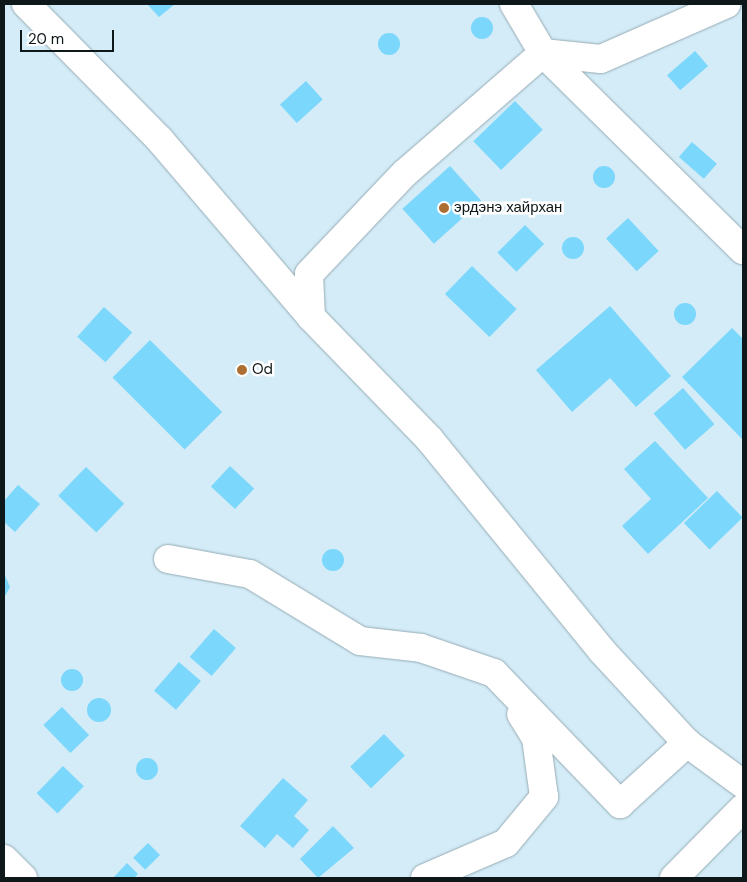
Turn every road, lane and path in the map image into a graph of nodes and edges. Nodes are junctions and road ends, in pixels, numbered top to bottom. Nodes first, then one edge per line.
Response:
1 (26, 4) edge
2 (514, 4) edge
3 (726, 4) edge
4 (543, 53) junction
5 (743, 250) edge
6 (310, 317) junction
7 (168, 558) dead end
8 (494, 673) junction
9 (687, 743) junction
10 (743, 784) edge
11 (743, 808) edge
12 (4, 859) edge
13 (23, 878) edge
14 (425, 878) edge
15 (674, 878) edge

1 - 6 street
2 - 4 street
3 - 4 street
4 - 5 street
4 - 6 street
6 - 9 street
7 - 8 street
8 - 9 street
8 - 14 street
9 - 10 street
11 - 15 street
12 - 13 street

